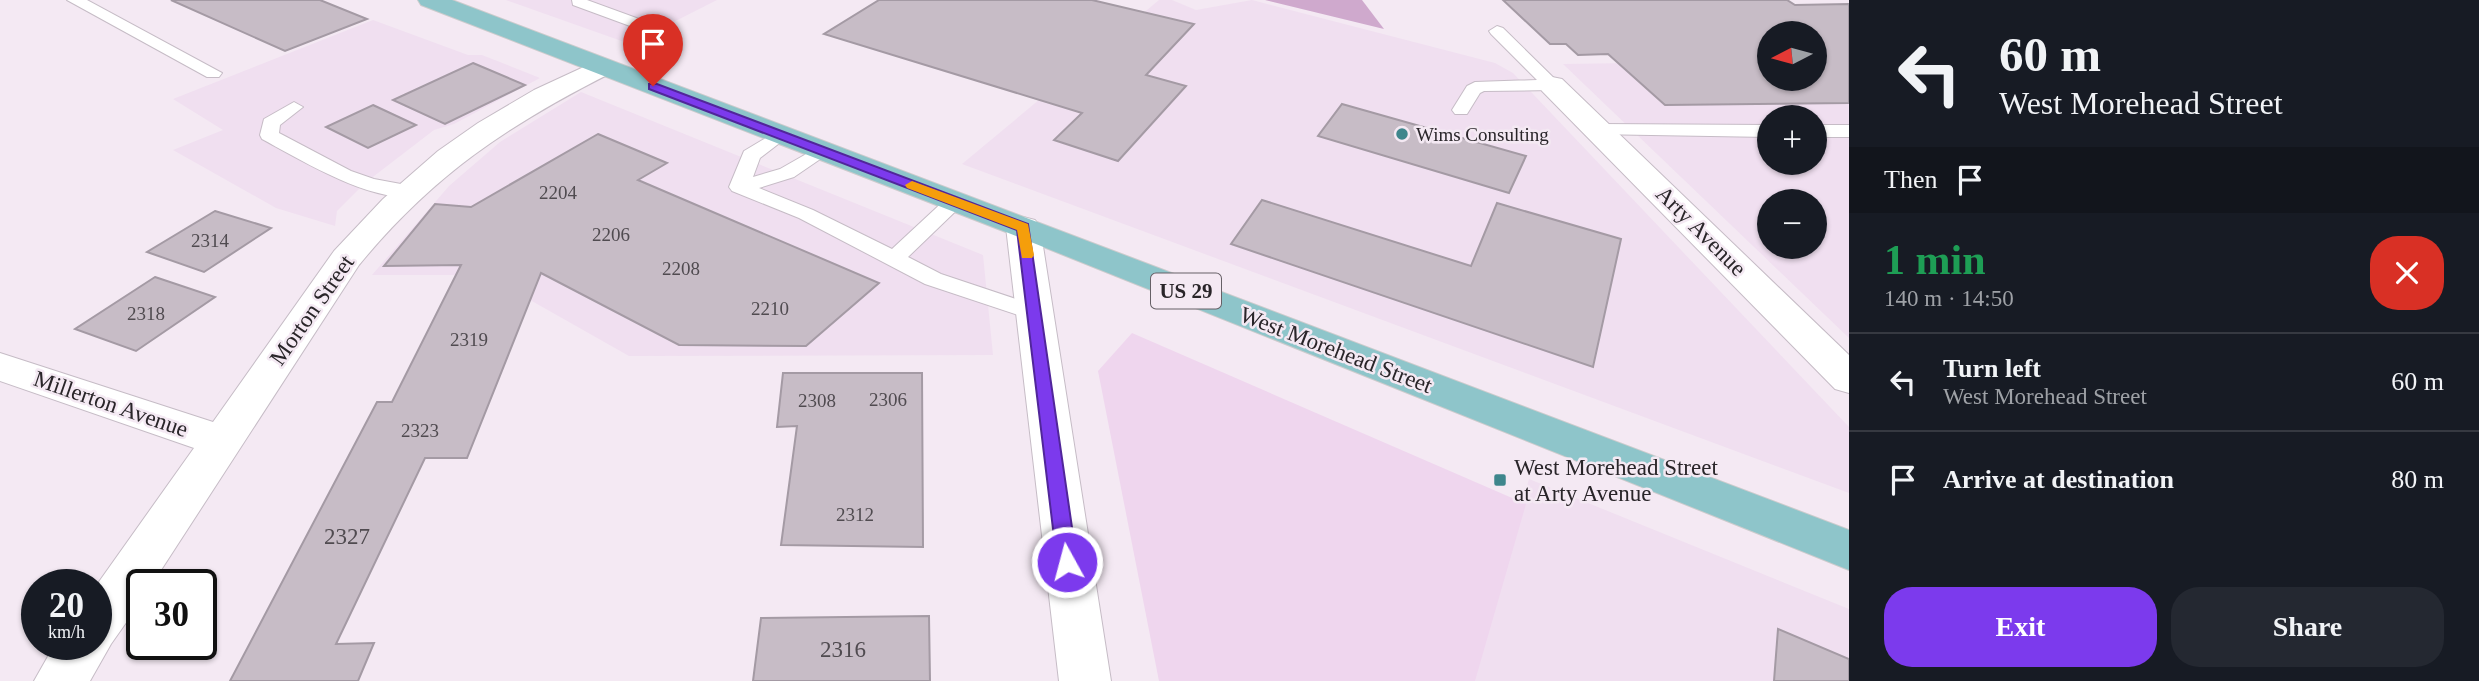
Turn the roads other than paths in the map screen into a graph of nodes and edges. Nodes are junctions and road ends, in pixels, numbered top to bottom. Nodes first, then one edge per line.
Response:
1 (75, 0) edge
2 (430, 0) edge
3 (578, 2) dead end
4 (1497, 31) dead end
5 (666, 34) dead end
6 (601, 67) junction
7 (213, 73) dead end
8 (1552, 85) junction
9 (294, 107) dead end
10 (1461, 110) dead end
11 (1599, 130) junction
12 (1757, 131) edge
13 (1827, 131) edge
14 (1849, 131) edge
15 (781, 135) junction
16 (822, 150) junction
17 (738, 187) junction
18 (410, 191) junction
19 (955, 201) junction
20 (1023, 227) junction
21 (894, 259) junction
22 (1034, 313) junction
23 (0, 367) edge
24 (1849, 379) edge
25 (222, 441) junction
26 (1849, 550) edge
27 (112, 603) edge
28 (74, 660) edge
29 (60, 681) edge
30 (1085, 681) edge

1 - 7 lane
2 - 6 main road, West Morehead Street / US 29
3 - 5 lane
4 - 8 lane
6 - 15 main road, West Morehead Street / US 29
6 - 18 street, Morton Street
8 - 10 lane
8 - 11 street, Arty Avenue
9 - 18 lane
11 - 12 lane
11 - 24 street, Arty Avenue
13 - 14 lane
15 - 16 main road, West Morehead Street / US 29
15 - 17 lane
16 - 17 lane
16 - 19 main road, West Morehead Street / US 29
17 - 21 lane
18 - 25 street, Morton Street
19 - 20 main road, West Morehead Street / US 29
19 - 21 lane
20 - 22 street
20 - 26 main road, West Morehead Street / US 29
21 - 22 lane
22 - 30 street
23 - 25 street, Millerton Avenue
25 - 27 street, Morton Street
28 - 29 street

